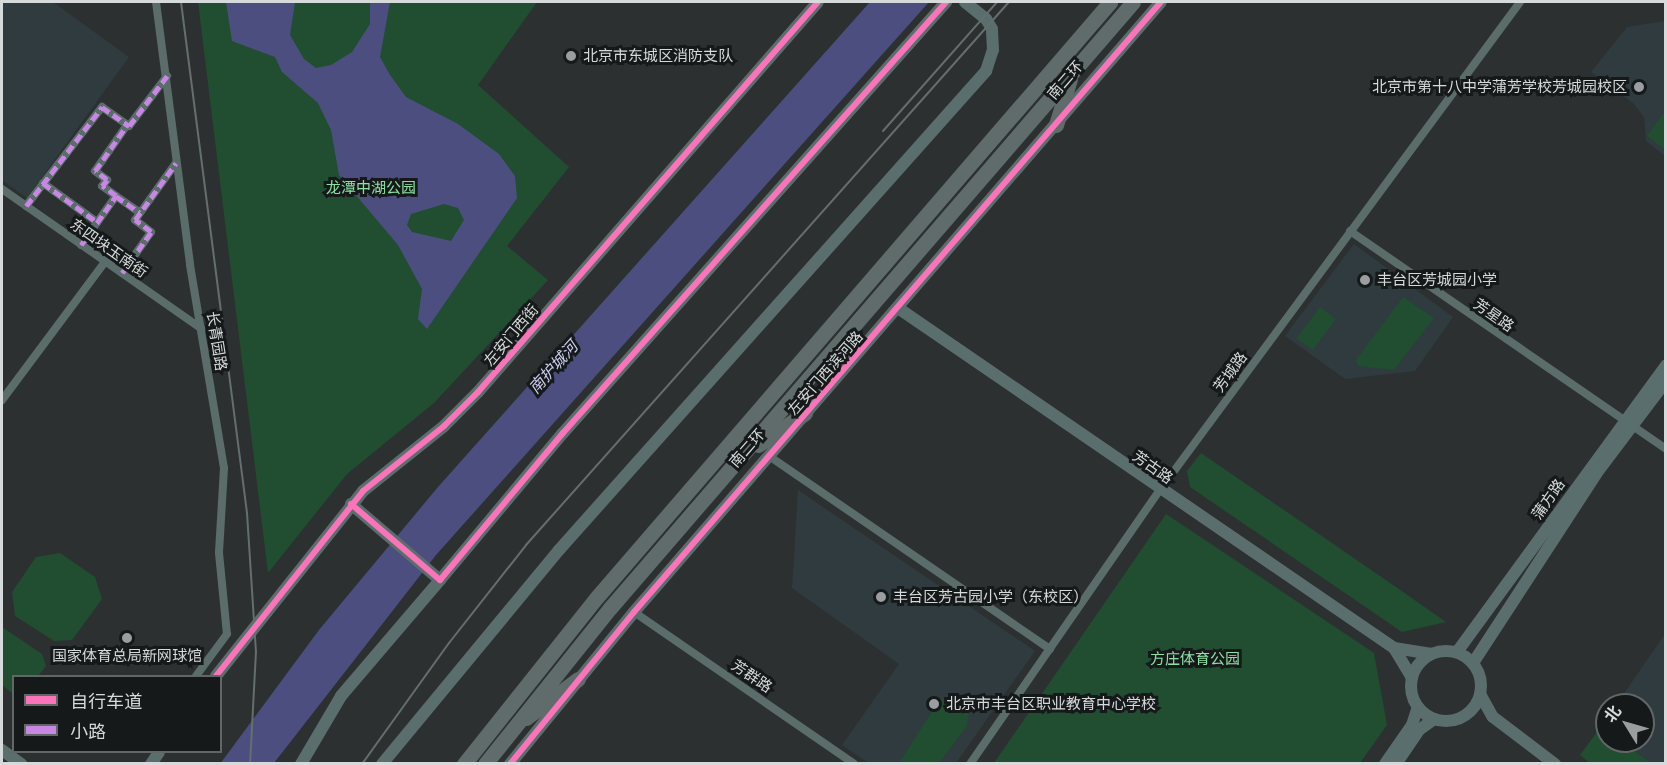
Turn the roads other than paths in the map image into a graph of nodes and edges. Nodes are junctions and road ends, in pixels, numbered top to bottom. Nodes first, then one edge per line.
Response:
1 (156, 2) edge
2 (818, 2) edge
3 (946, 2) edge
4 (965, 2) edge
5 (1110, 2) edge
6 (1133, 2) edge
7 (1161, 2) edge
8 (1520, 2) edge
9 (1072, 72) junction
10 (166, 76) junction
11 (127, 125) junction
12 (1056, 125) junction
13 (176, 163) junction
14 (43, 183) junction
15 (2, 189) edge
16 (116, 196) junction
17 (26, 206) junction
18 (140, 213) junction
19 (97, 222) junction
20 (1350, 231) junction
21 (81, 245) junction
22 (105, 262) junction
23 (122, 273) junction
24 (898, 308) junction
25 (202, 329) junction
26 (1665, 365) edge
27 (1665, 381) edge
28 (2, 400) edge
29 (805, 413) junction
30 (1628, 422) junction
31 (1665, 449) edge
32 (741, 456) junction
33 (770, 456) junction
34 (1160, 490) junction
35 (351, 504) junction
36 (436, 575) junction
37 (634, 612) junction
38 (1394, 648) junction
39 (1050, 649) junction
40 (1457, 652) junction
41 (1432, 654) junction
42 (1473, 663) junction
43 (197, 675) edge
44 (217, 675) edge
45 (1412, 678) junction
46 (578, 679) junction
47 (1480, 694) junction
48 (1418, 707) junction
49 (1467, 714) junction
50 (1493, 717) junction
51 (1434, 719) junction
52 (507, 733) junction
53 (2, 750) edge
54 (21, 764) edge
55 (301, 764) edge
56 (382, 764) edge
57 (464, 764) edge
58 (485, 764) edge
59 (510, 764) edge
60 (854, 764) edge
61 (970, 764) edge
62 (1385, 764) edge
63 (1396, 764) edge
64 (1555, 764) edge

1 - 10 street, 长青园路
2 - 35 street, 左安门西街
3 - 36 street
4 - 56 street
5 - 57 highway, 南二环
6 - 9 highway, 南二环
7 - 12 street, 左安门西滨河路
8 - 20 street, 芳城路
9 - 12 highway
9 - 32 highway, 南二环
10 - 11 street
10 - 13 street, 长青园路
11 - 14 street
11 - 16 street
12 - 24 street, 左安门西滨河路
13 - 18 street
13 - 25 street, 长青园路
14 - 17 street
14 - 19 street
15 - 17 street, 东四块玉南街
16 - 18 street
16 - 19 street
17 - 21 street, 东四块玉南街
18 - 23 street
19 - 21 street
20 - 30 street, 芳星路
20 - 34 street, 芳城路
21 - 22 street, 东四块玉南街
22 - 23 street, 东四块玉南街
22 - 28 street
23 - 25 street, 东四块玉南街
24 - 29 street, 左安门西滨河路
24 - 34 street, 芳古路
25 - 43 street, 长青园路
26 - 30 street, 蒲方路
27 - 30 street, 蒲方路
29 - 32 highway
29 - 33 street, 左安门西滨河路
30 - 31 street, 芳星路
30 - 40 street, 蒲方路
30 - 42 street, 蒲方路
32 - 52 highway, 南二环
33 - 37 street, 左安门西滨河路
33 - 39 street
34 - 38 street, 芳古路
34 - 39 street, 芳城路
35 - 36 street
35 - 44 street, 左安门西街
36 - 55 street
37 - 46 street, 左安门西滨河路
37 - 60 street, 芳群路
38 - 41 street
38 - 45 street
39 - 61 street, 芳城路
40 - 41 street
40 - 42 street
41 - 45 street
42 - 47 street
45 - 48 street
46 - 52 highway
46 - 59 street, 左安门西滨河路
47 - 49 street
47 - 50 street
48 - 51 street
48 - 62 street
49 - 50 street
49 - 51 street
50 - 64 street
51 - 63 street
52 - 58 highway, 南二环
53 - 54 street

